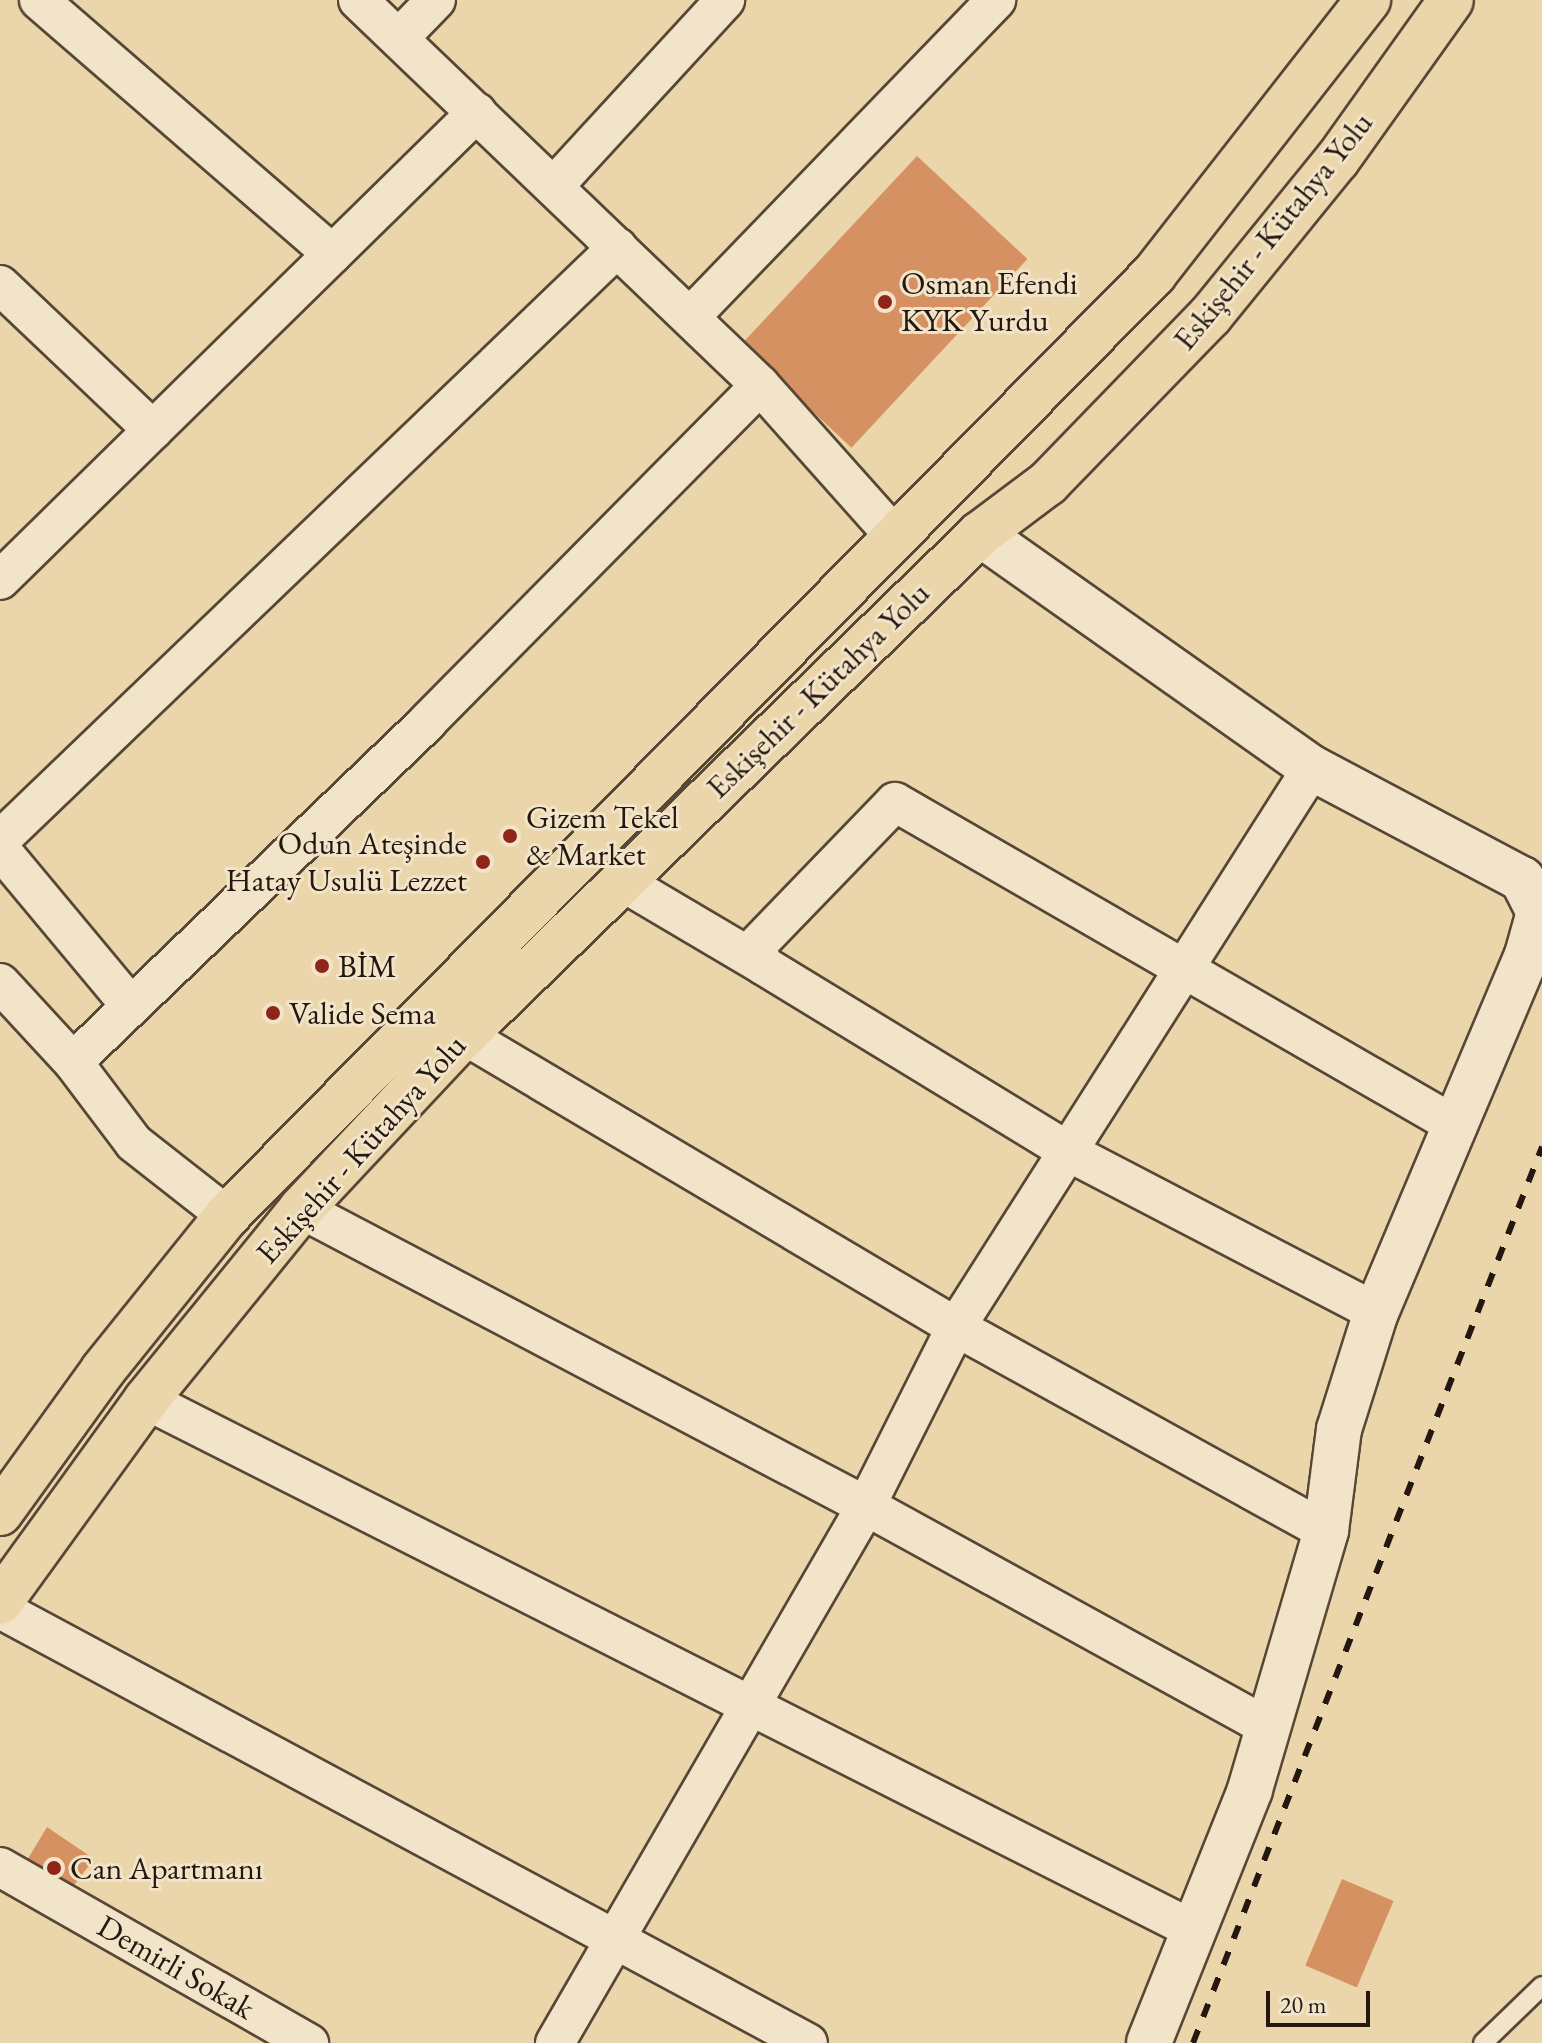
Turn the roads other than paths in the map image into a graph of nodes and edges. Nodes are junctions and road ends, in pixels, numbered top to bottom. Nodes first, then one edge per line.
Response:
1 (39, 0) edge
2 (358, 0) edge
3 (436, 0) edge
4 (725, 0) edge
5 (996, 0) edge
6 (1368, 0) edge
7 (1451, 0) edge
8 (399, 38) junction
9 (477, 112) junction
10 (554, 186) junction
11 (618, 247) junction
12 (332, 254) junction
13 (0, 285) edge
14 (690, 317) junction
15 (760, 385) junction
16 (153, 430) junction
17 (980, 534) junction
18 (897, 539) junction
19 (0, 580) edge
20 (1312, 768) junction
21 (0, 840) edge
22 (0, 849) edge
23 (621, 881) junction
24 (763, 965) junction
25 (1189, 968) junction
26 (0, 983) edge
27 (129, 1004) junction
28 (464, 1035) junction
29 (73, 1062) junction
30 (1453, 1124) junction
31 (1071, 1153) junction
32 (301, 1209) junction
33 (227, 1216) junction
34 (1376, 1312) junction
35 (956, 1327) junction
36 (146, 1400) junction
37 (866, 1506) junction
38 (0, 1513) edge
39 (1326, 1531) junction
40 (0, 1602) edge
41 (0, 1609) edge
42 (750, 1710) junction
43 (1269, 1728) junction
44 (0, 1867) edge
45 (1194, 1930) junction
46 (615, 1939) junction
47 (1542, 1986) edge
48 (309, 2043) edge
49 (555, 2043) edge
50 (808, 2043) edge
51 (1149, 2043) edge
52 (1483, 2043) edge

1 - 12 street
2 - 8 street
3 - 8 street
4 - 10 street
5 - 14 street
6 - 18 highway, Eskişehir - Kütahya Yolu
7 - 17 highway, Eskişehir - Kütahya Yolu
8 - 9 street
9 - 10 street
9 - 12 street
10 - 11 street
11 - 14 street
11 - 21 street
12 - 16 street
13 - 16 street
14 - 15 street
15 - 18 street
15 - 27 street
16 - 19 street
17 - 20 street
17 - 23 highway, Eskişehir - Kütahya Yolu
18 - 33 highway, Eskişehir - Kütahya Yolu
20 - 25 street
20 - 30 street
22 - 27 street
23 - 24 street
23 - 28 highway, Eskişehir - Kütahya Yolu
24 - 25 street
24 - 31 street
25 - 30 street
25 - 31 street
26 - 29 street
27 - 29 street
28 - 32 highway, Eskişehir - Kütahya Yolu
28 - 35 street
29 - 33 street
30 - 34 street
31 - 34 street
31 - 35 street
32 - 36 highway, Eskişehir - Kütahya Yolu
32 - 37 street
33 - 38 highway, Eskişehir - Kütahya Yolu
34 - 39 street
35 - 37 street
35 - 39 street
36 - 40 highway, Eskişehir - Kütahya Yolu
36 - 42 street
37 - 42 street
37 - 43 street
39 - 43 street
41 - 46 street
42 - 45 street
42 - 46 street
43 - 45 street
44 - 48 street, Demirli Sokak
45 - 51 street
46 - 49 street
46 - 50 street
47 - 52 lane

